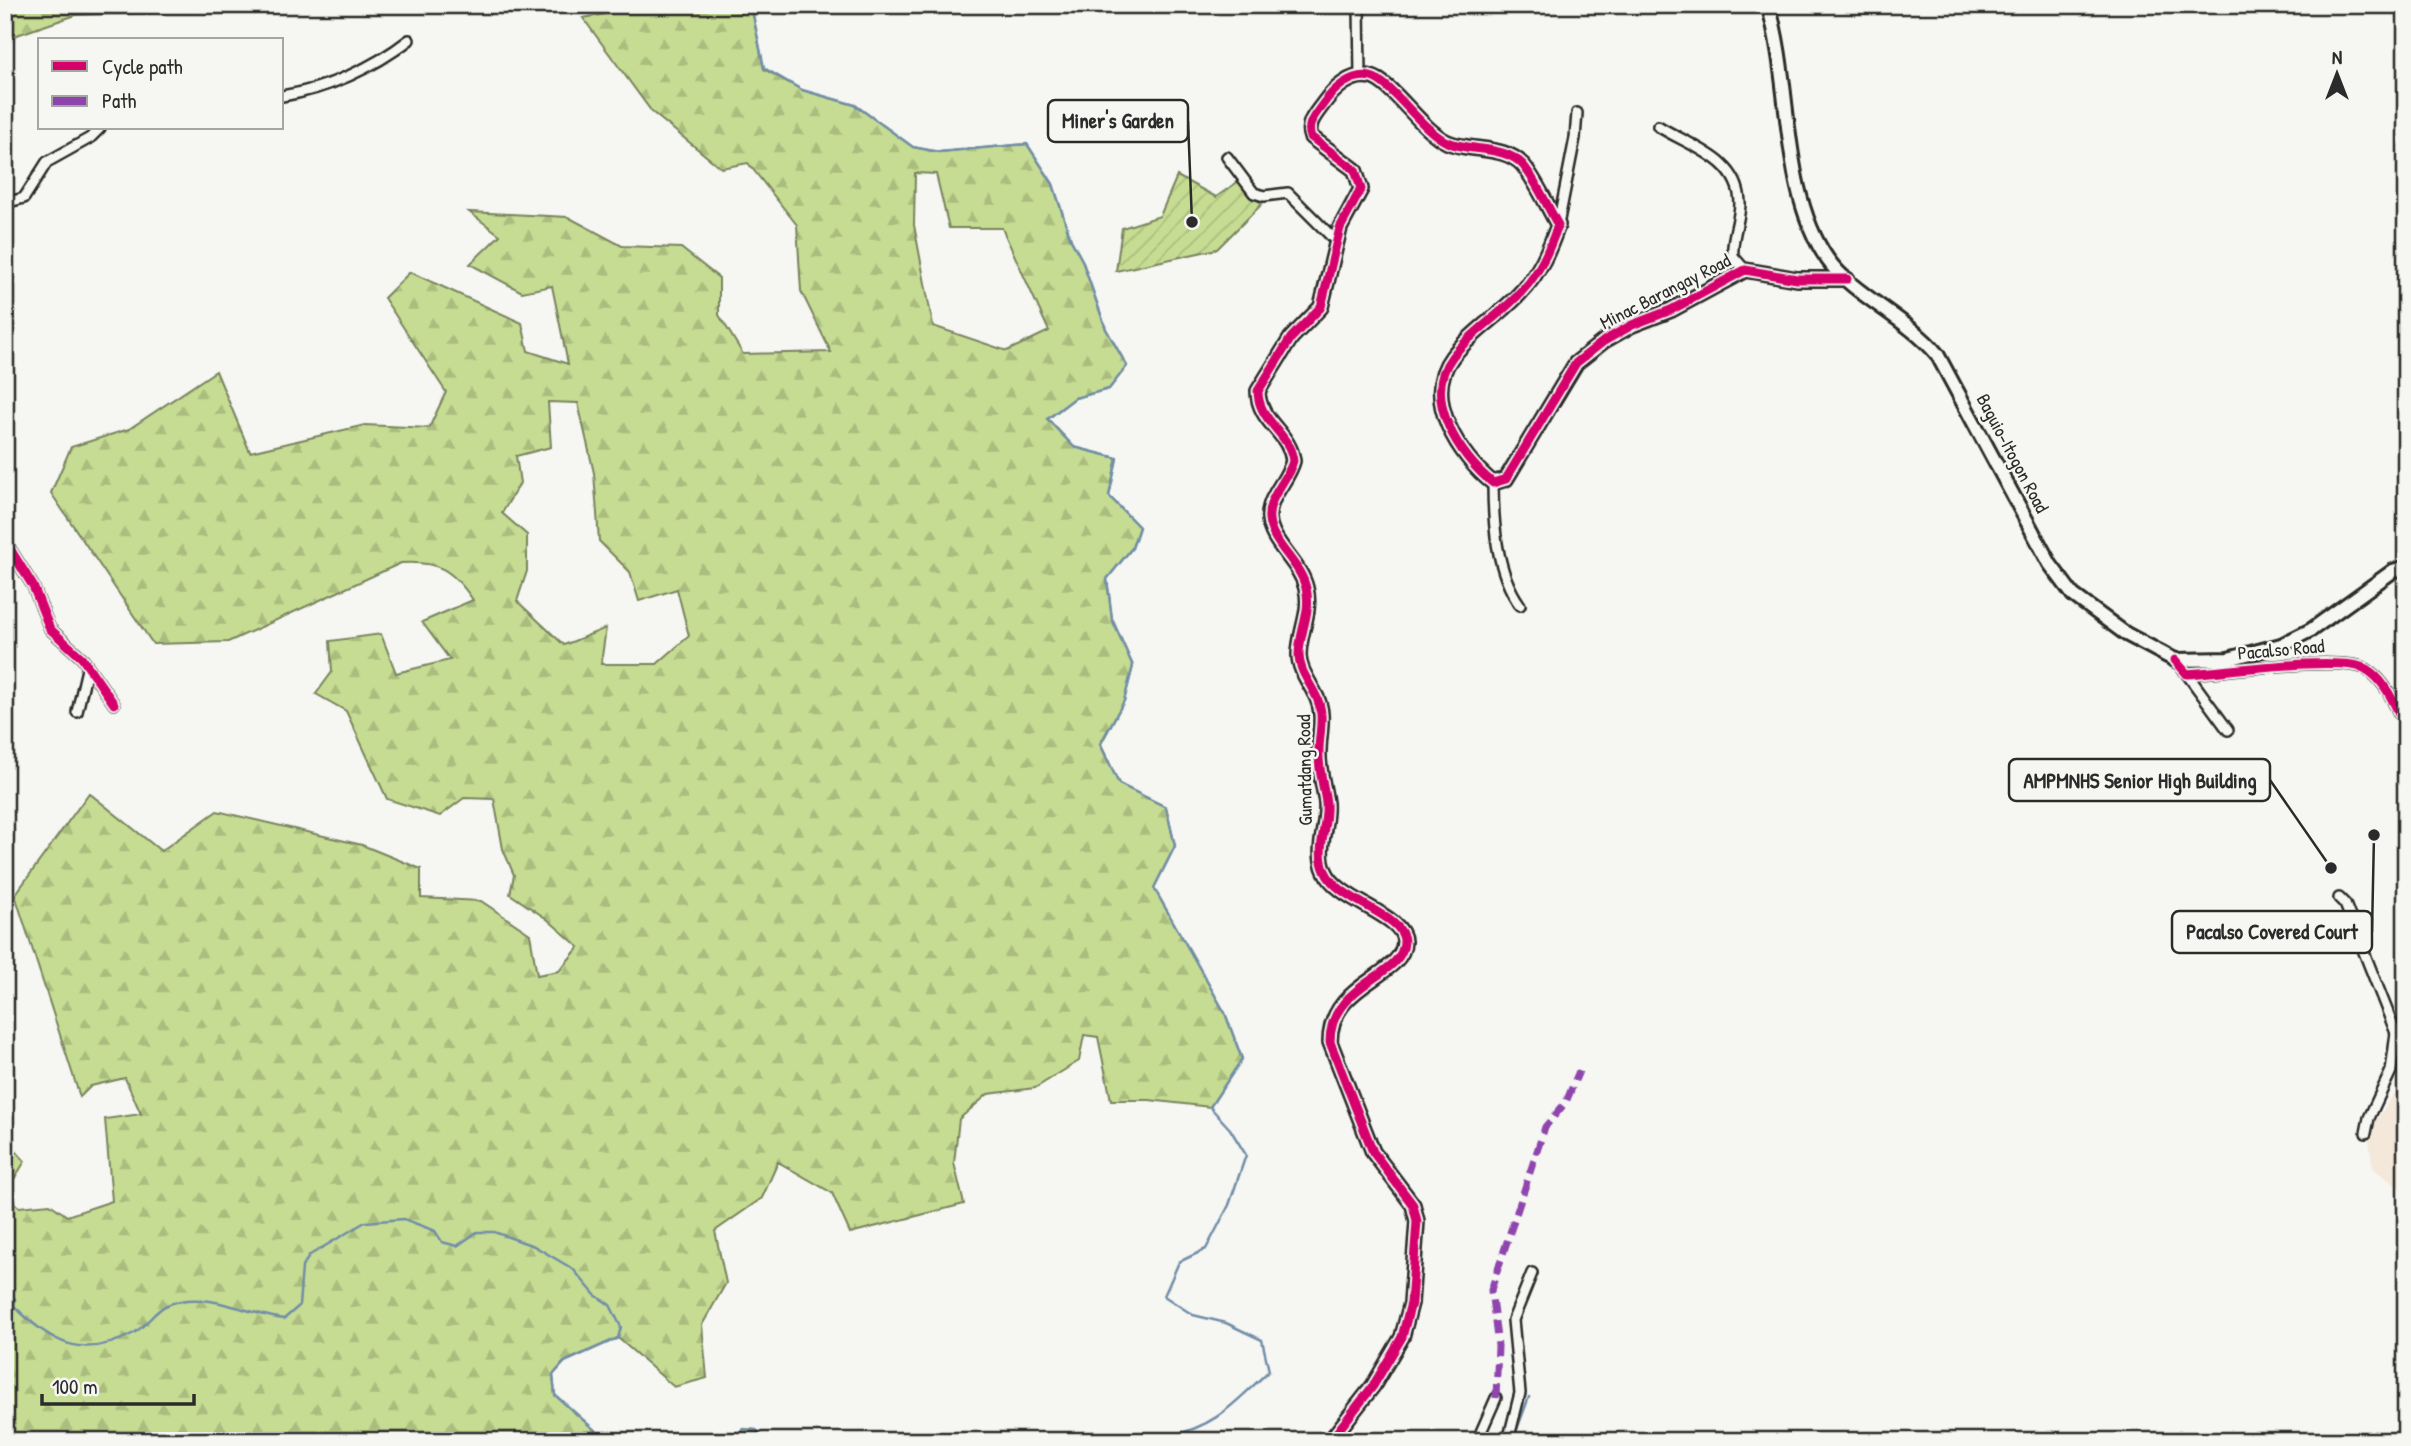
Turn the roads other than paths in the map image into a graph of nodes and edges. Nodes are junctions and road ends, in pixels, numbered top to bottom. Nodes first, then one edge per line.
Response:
1 (1359, 5) edge
2 (1768, 5) edge
3 (409, 40) dead end
4 (1360, 76) junction
5 (284, 96) edge
6 (1577, 113) dead end
7 (1658, 126) dead end
8 (98, 130) edge
9 (1227, 157) dead end
10 (5, 203) edge
11 (1558, 225) junction
12 (1336, 241) junction
13 (1745, 270) junction
14 (1847, 279) junction
15 (1493, 483) junction
16 (5, 541) edge
17 (2406, 567) edge
18 (1520, 605) dead end
19 (2175, 660) junction
20 (88, 669) junction
21 (2187, 674) junction
22 (114, 704) dead end
23 (77, 712) dead end
24 (2406, 726) edge
25 (2228, 730) dead end
26 (2339, 898) dead end
27 (2396, 1033) junction
28 (2406, 1048) edge
29 (2366, 1133) dead end
30 (1532, 1273) dead end
31 (1496, 1398) dead end
32 (1330, 1441) edge
33 (1477, 1441) edge
34 (1508, 1441) edge

1 - 4 street
2 - 14 street, Baguio-Itogon Road
3 - 5 street
4 - 11 street
4 - 12 street, Gumatdang Road
6 - 11 street
7 - 13 street
8 - 10 street
9 - 12 street
11 - 15 street
12 - 32 street, Gumatdang Road
13 - 14 street, Minac Barangay Road
13 - 15 street, Minac Barangay Road
14 - 19 street, Baguio-Itogon Road
15 - 18 street
16 - 20 street
17 - 19 street, Baguio-Itogon Road
19 - 21 street
20 - 22 street
20 - 23 street
21 - 24 street, Pacalso Road
21 - 25 street
26 - 27 street
27 - 28 street
27 - 29 street
30 - 34 street
31 - 33 street

